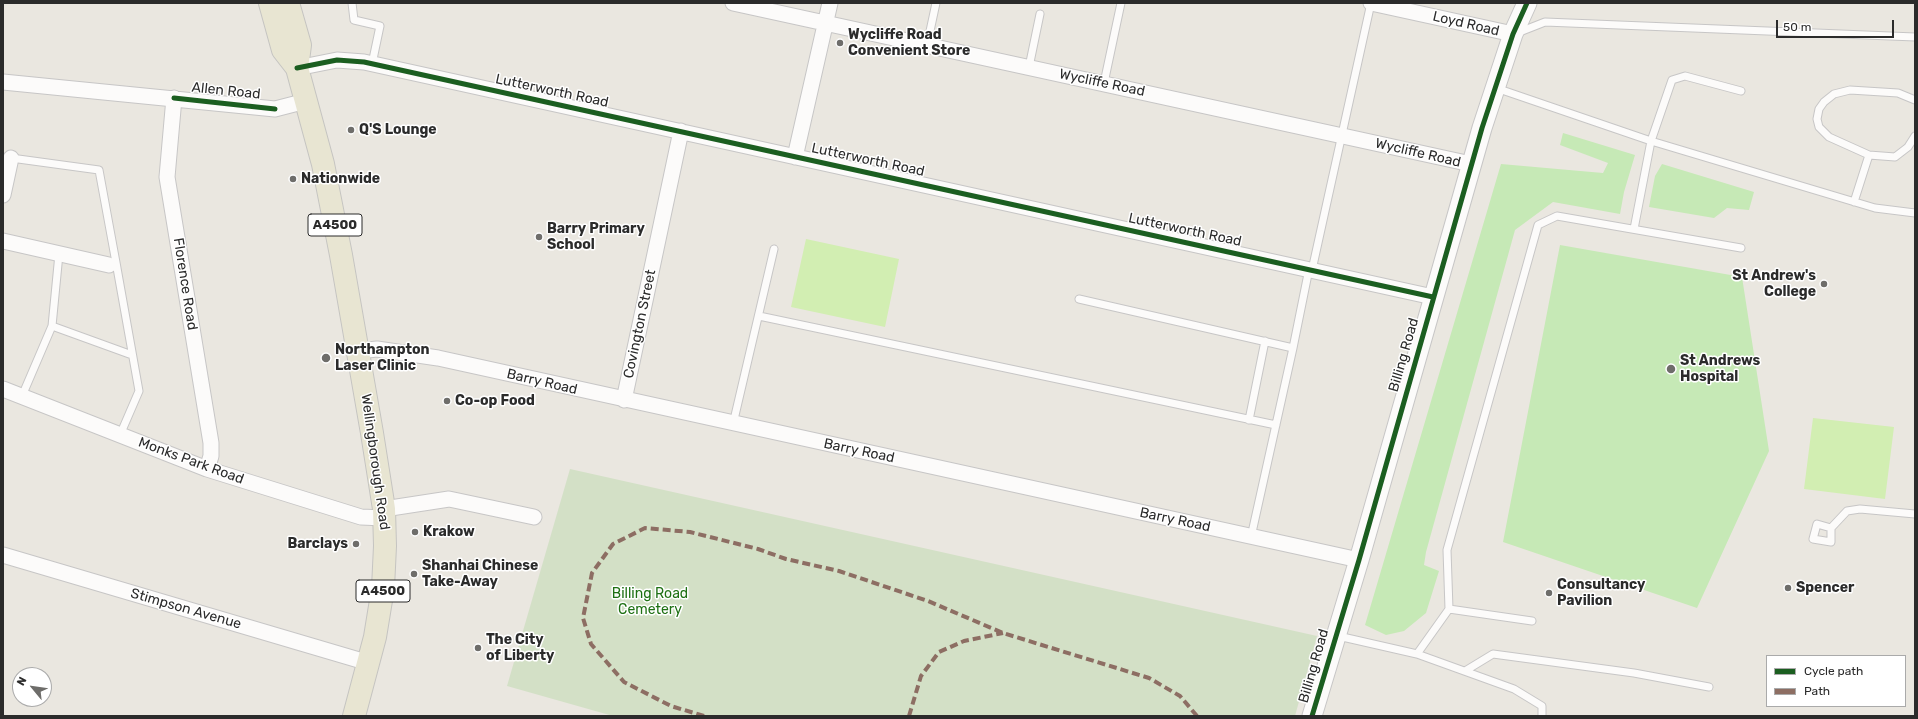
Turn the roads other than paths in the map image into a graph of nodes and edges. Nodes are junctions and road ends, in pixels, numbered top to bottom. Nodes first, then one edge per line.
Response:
1 (270, 3) edge
2 (288, 3) edge
3 (352, 3) edge
4 (733, 3) edge
5 (830, 3) edge
6 (936, 3) edge
7 (1121, 3) edge
8 (1371, 3) edge
9 (1527, 3) edge
10 (1414, 7) edge
11 (1040, 14) dead end
12 (826, 22) junction
13 (1513, 34) junction
14 (1915, 37) edge
15 (927, 44) junction
16 (372, 64) junction
17 (1029, 67) junction
18 (297, 68) junction
19 (3, 82) edge
20 (1104, 83) junction
21 (1495, 88) junction
22 (1741, 91) dead end
23 (174, 98) junction
24 (1915, 100) edge
25 (306, 101) junction
26 (681, 131) junction
27 (1341, 136) junction
28 (1915, 136) edge
29 (1651, 141) junction
30 (1869, 155) junction
31 (795, 157) junction
32 (11, 158) joint
33 (1471, 164) junction
34 (3, 195) edge
35 (1854, 202) junction
36 (1915, 213) edge
37 (1634, 229) junction
38 (3, 241) edge
39 (1741, 248) dead end
40 (774, 249) dead end
41 (59, 254) junction
42 (113, 267) junction
43 (1311, 270) junction
44 (1433, 296) junction
45 (1079, 299) dead end
46 (759, 316) junction
47 (52, 326) junction
48 (1264, 341) junction
49 (1293, 348) junction
50 (358, 351) junction
51 (132, 355) junction
52 (3, 389) edge
53 (22, 396) junction
54 (624, 400) junction
55 (1249, 420) junction
56 (733, 424) junction
57 (1276, 425) junction
58 (120, 435) junction
59 (206, 469) junction
60 (384, 514) junction
61 (1915, 514) edge
62 (534, 517) dead end
63 (1831, 528) dead end
64 (1251, 537) junction
65 (3, 555) edge
66 (1359, 560) junction
67 (1449, 609) junction
68 (1532, 621) dead end
69 (1336, 635) junction
70 (1417, 654) junction
71 (369, 663) junction
72 (1465, 671) junction
73 (1709, 687) dead end
74 (354, 716) edge
75 (1312, 716) edge
76 (1542, 716) edge

1 - 18 main road, Wellingborough Road / A4500
2 - 18 main road, Wellingborough Road / A4500
3 - 16 lane
4 - 12 street, Wycliffe Road
5 - 12 street
6 - 15 lane
7 - 20 lane
8 - 10 street, Loyd Road
8 - 27 lane
9 - 13 street, Billing Road
10 - 13 street, Loyd Road
11 - 17 lane
12 - 15 street, Wycliffe Road
12 - 31 street
13 - 14 lane
13 - 21 street, Billing Road
15 - 17 street, Wycliffe Road
16 - 18 street, Lutterworth Road
16 - 26 street, Lutterworth Road
17 - 20 street, Wycliffe Road
18 - 25 main road, Wellingborough Road / A4500
19 - 23 street, Allen Road
20 - 27 street, Wycliffe Road
21 - 29 lane
21 - 33 street, Billing Road
22 - 29 lane
23 - 25 street, Allen Road
23 - 59 street, Florence Road
24 - 30 lane
25 - 50 main road, Wellingborough Road / A4500
26 - 31 street, Lutterworth Road
26 - 54 street, Covington Street
27 - 33 street, Wycliffe Road
27 - 43 lane
28 - 30 lane
29 - 35 lane
29 - 37 lane
30 - 35 lane
31 - 43 street, Lutterworth Road
32 - 34 street
32 - 42 lane
33 - 44 street, Billing Road
35 - 36 lane
37 - 39 lane
37 - 67 lane
38 - 41 street
40 - 46 lane
41 - 42 street
41 - 47 lane
42 - 51 lane
43 - 44 street, Lutterworth Road
43 - 49 lane
44 - 66 street, Billing Road
45 - 48 lane
46 - 55 lane
46 - 56 lane
47 - 51 lane
47 - 53 lane
48 - 49 lane
48 - 55 lane
49 - 57 lane
50 - 54 street, Barry Road
50 - 60 main road, Wellingborough Road / A4500
51 - 58 lane
52 - 53 street, Monks Park Road
53 - 58 street, Monks Park Road
54 - 56 street, Barry Road
55 - 57 lane
56 - 64 street, Barry Road
57 - 64 lane
58 - 59 street, Monks Park Road
59 - 60 street, Monks Park Road
60 - 62 street, Monks Park Road
60 - 71 main road, Wellingborough Road / A4500
61 - 63 lane
64 - 66 street, Barry Road
65 - 71 street, Stimpson Avenue
66 - 69 street, Billing Road
67 - 68 lane
67 - 70 lane
69 - 70 lane
69 - 75 street, Billing Road
70 - 72 lane
71 - 74 main road, Wellingborough Road / A4500
72 - 73 lane
72 - 76 lane

